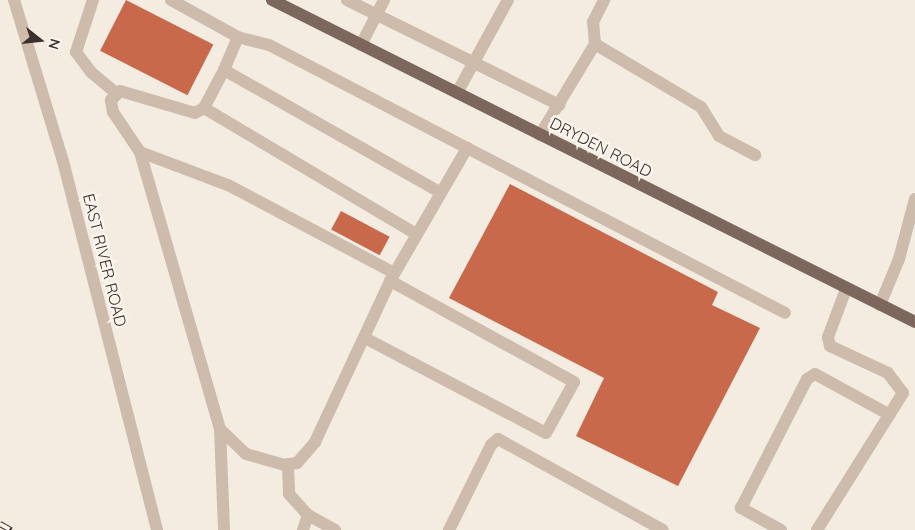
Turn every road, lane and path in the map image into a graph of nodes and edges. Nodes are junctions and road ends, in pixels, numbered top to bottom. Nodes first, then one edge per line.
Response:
1 (14, 0) edge
2 (93, 0) edge
3 (171, 0) edge
4 (272, 0) edge
5 (347, 0) edge
6 (384, 0) edge
7 (508, 0) edge
8 (604, 0) edge
9 (291, 4) edge
10 (377, 14) junction
11 (238, 37) junction
12 (595, 44) junction
13 (361, 45) junction
14 (475, 61) junction
15 (224, 70) junction
16 (457, 93) junction
17 (117, 94) junction
18 (559, 105) junction
19 (204, 108) junction
20 (540, 135) junction
21 (467, 148) junction
22 (140, 152) junction
23 (755, 155) dead end
24 (441, 192) junction
25 (915, 199) edge
26 (416, 234) junction
27 (392, 277) junction
28 (846, 289) junction
29 (880, 305) junction
30 (785, 313) dead end
31 (915, 322) edge
32 (365, 338) junction
33 (890, 415) junction
34 (220, 429) junction
35 (288, 464) junction
36 (308, 515) junction
37 (157, 530) edge
38 (224, 530) edge
39 (303, 530) edge
40 (335, 530) edge
41 (449, 530) edge
42 (664, 530) edge
43 (781, 530) edge
44 (818, 530) edge

1 - 37 street, EAST RIVER ROAD
2 - 17 street
3 - 11 street
4 - 9 main road, DRYDEN ROAD
5 - 10 street
6 - 10 street
7 - 14 street
8 - 12 street
9 - 13 main road, DRYDEN ROAD
10 - 13 street
10 - 14 street
11 - 15 street
11 - 21 street
12 - 18 street
12 - 23 street
13 - 16 main road, DRYDEN ROAD
14 - 16 street
14 - 18 street
15 - 19 street
15 - 24 street
16 - 20 main road, DRYDEN ROAD
17 - 19 street
17 - 22 street
18 - 20 street
19 - 26 street
20 - 28 main road, DRYDEN ROAD
21 - 24 street
21 - 30 street
22 - 27 street
22 - 34 street
24 - 26 street
25 - 29 street
26 - 27 street
27 - 32 street
27 - 32 street
28 - 29 main road, DRYDEN ROAD
28 - 33 street
29 - 31 main road, DRYDEN ROAD
32 - 35 street
33 - 43 street
33 - 44 street
34 - 35 street
34 - 38 street
35 - 36 street
36 - 39 street
36 - 40 street
41 - 42 street

